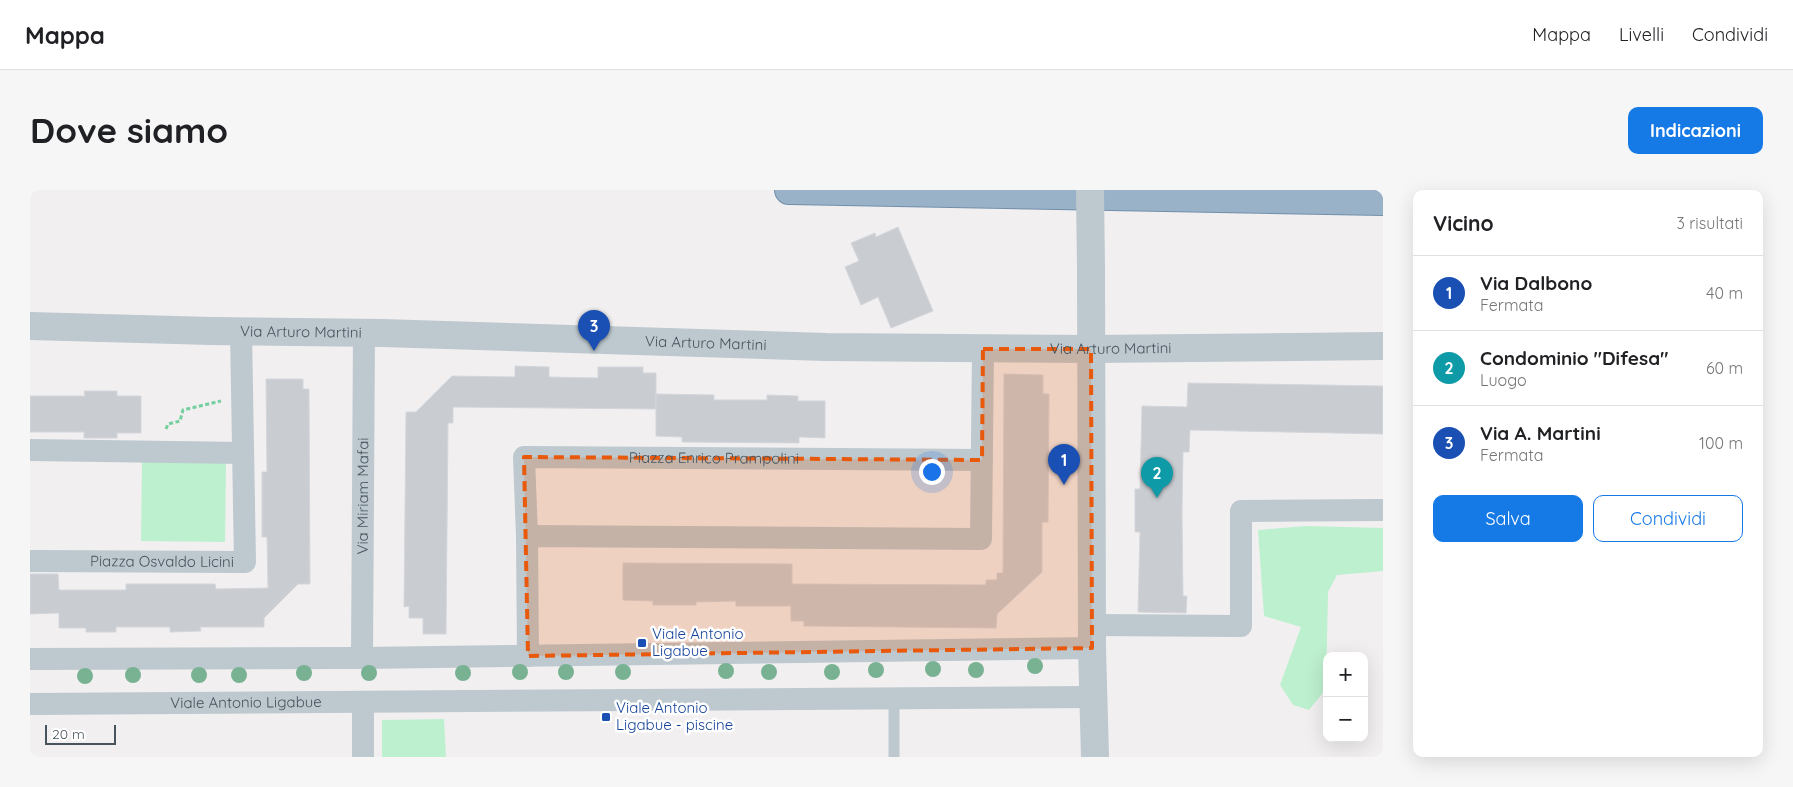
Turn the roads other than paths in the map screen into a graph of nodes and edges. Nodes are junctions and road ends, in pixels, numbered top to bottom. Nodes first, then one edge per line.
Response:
1 (789, 190) edge
2 (1090, 190) edge
3 (1383, 201) edge
4 (30, 326) edge
5 (241, 332) junction
6 (364, 332) junction
7 (1383, 346) edge
8 (983, 349) junction
9 (1091, 349) junction
10 (30, 450) edge
11 (243, 453) junction
12 (982, 460) junction
13 (1383, 510) edge
14 (527, 536) junction
15 (30, 561) edge
16 (1092, 636) junction
17 (528, 656) junction
18 (362, 658) junction
19 (30, 659) edge
20 (1092, 697) junction
21 (894, 698) junction
22 (363, 703) junction
23 (30, 704) edge
24 (363, 757) edge
25 (894, 757) edge
26 (1095, 757) edge

1 - 3 highway
2 - 9 street, bridge
4 - 5 street, Via Arturo Martini
5 - 6 street, Via Arturo Martini
5 - 11 street, Piazza Osvaldo Licini
6 - 8 street, Via Arturo Martini
6 - 18 street, Via Miriam Mafai
7 - 9 street, Via Arturo Martini
8 - 9 street, Via Arturo Martini
8 - 12 street
9 - 16 street
10 - 11 street
11 - 15 street, Piazza Osvaldo Licini
12 - 14 street
12 - 14 street, Piazza Enrico Prampolini
13 - 16 street
14 - 17 street, Piazza Enrico Prampolini
16 - 17 street
16 - 20 street
17 - 18 street
18 - 19 street
20 - 21 street, Viale Antonio Ligabue
20 - 26 street
21 - 22 street, Viale Antonio Ligabue
21 - 25 lane
22 - 23 street, Viale Antonio Ligabue
22 - 24 street

